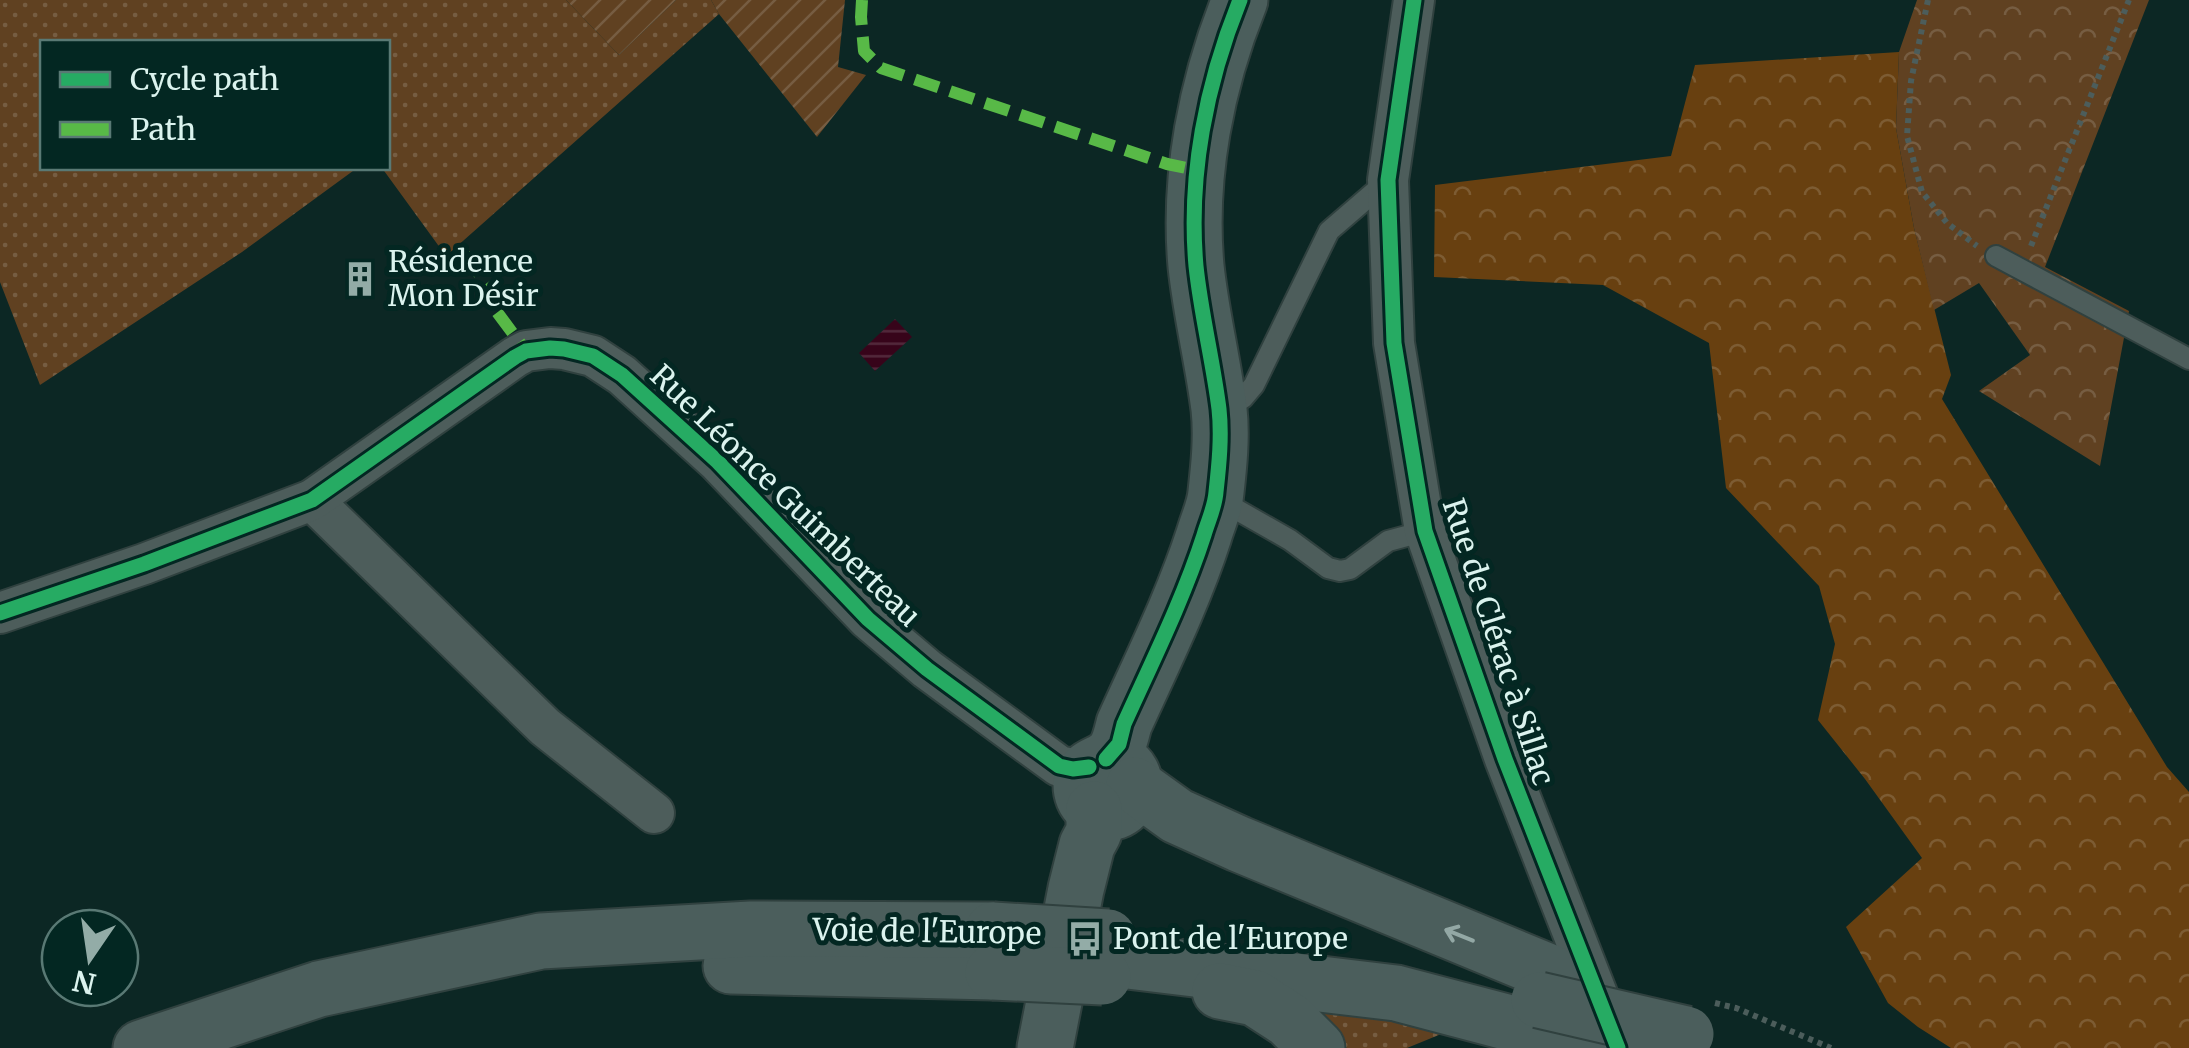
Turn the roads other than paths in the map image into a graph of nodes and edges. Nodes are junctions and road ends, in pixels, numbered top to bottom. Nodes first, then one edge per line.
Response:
1 (1240, 0) edge
2 (1414, 0) edge
3 (1388, 180) junction
4 (1996, 256) road end
5 (2189, 359) edge
6 (1219, 410) junction
7 (1216, 497) junction
8 (312, 500) junction
9 (1425, 530) junction
10 (0, 613) edge
11 (1106, 780) junction
12 (654, 813) dead end
13 (993, 952) junction
14 (1104, 958) junction
15 (1544, 986) junction
16 (1701, 1041) edge
17 (1604, 1046) edge
18 (141, 1048) edge
19 (222, 1048) edge
20 (1045, 1048) edge
21 (1317, 1048) edge
22 (1446, 1048) edge

1 - 6 main road
2 - 3 street, Rue de Clérac à Sillac
3 - 6 lane
3 - 9 street, Rue de Clérac à Sillac
4 - 5 lane
6 - 7 main road
7 - 9 lane
7 - 11 main road
8 - 10 street, Rue Léonce Guimberteau
8 - 11 street, Rue Léonce Guimberteau
8 - 12 street
9 - 17 street, Rue de Clérac à Sillac
15 -> 11 main road
11 - 20 main road
13 - 14 main road, Voie de l'Europe
13 - 18 main road, Voie de l'Europe
13 - 19 main road, Voie de l'Europe
14 - 15 main road, Voie de l'Europe
14 - 17 main road
14 - 21 main road
15 - 16 main road, bridge
17 - 22 main road

